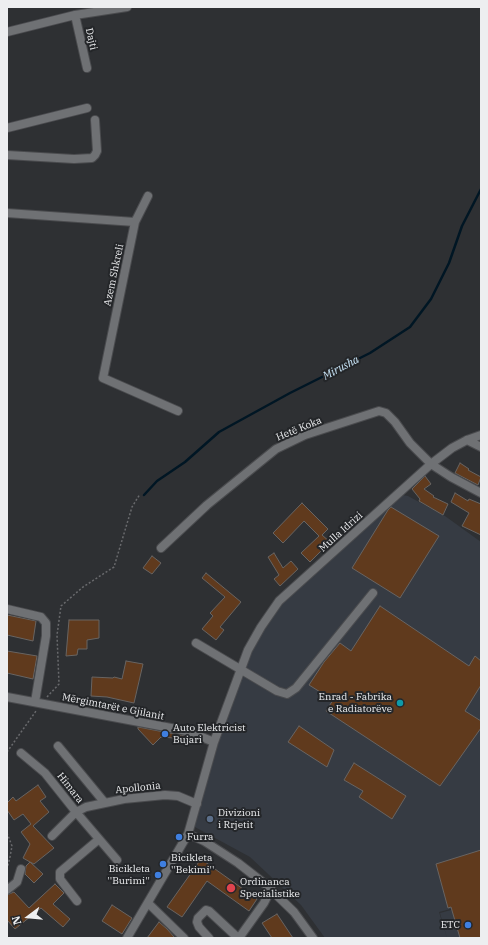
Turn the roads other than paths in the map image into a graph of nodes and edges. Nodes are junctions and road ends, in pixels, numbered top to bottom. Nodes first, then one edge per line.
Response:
1 (127, 7) edge
2 (75, 15) junction
3 (7, 32) edge
4 (87, 68) dead end
5 (87, 108) dead end
6 (95, 120) dead end
7 (7, 128) edge
8 (7, 155) edge
9 (148, 196) dead end
10 (7, 213) edge
11 (135, 222) junction
12 (178, 411) dead end
13 (481, 435) edge
14 (467, 440) junction
15 (481, 447) edge
16 (431, 464) junction
17 (481, 492) edge
18 (161, 548) dead end
19 (373, 593) dead end
20 (7, 609) edge
21 (196, 643) dead end
22 (241, 669) junction
23 (7, 697) edge
24 (39, 703) junction
25 (214, 742) junction
26 (58, 746) dead end
27 (21, 753) dead end
28 (105, 803) junction
29 (197, 804) junction
30 (76, 812) junction
31 (188, 834) junction
32 (52, 836) dead end
33 (98, 840) junction
34 (117, 860) dead end
35 (21, 869) dead end
36 (271, 889) junction
37 (7, 890) edge
38 (77, 901) dead end
39 (148, 903) junction
40 (127, 938) edge
41 (184, 938) edge
42 (209, 938) edge
43 (238, 938) edge
44 (313, 938) edge

1 - 2 street, Dajti
2 - 3 street, Dajti
2 - 4 street, Dajti
5 - 7 street
6 - 8 street
9 - 11 street
10 - 11 street
11 - 12 street, Azem Shkreli
13 - 14 street, Mulla Idrizi
14 - 15 street
14 - 16 street, Mulla Idrizi
16 - 17 street
16 - 18 street, Hetë Koka
16 - 22 street, Mulla Idrizi
19 - 22 street
20 - 24 street
21 - 22 street
22 - 25 street, Mulla Idrizi
23 - 24 street, Mërgimtarët e Gjilanit
24 - 25 street, Mërgimtarët e Gjilanit
25 - 29 street, Mulla Idrizi
26 - 28 street, Apollonia
27 - 30 street, Himara
28 - 29 street, Apollonia
28 - 30 street, Apollonia
29 - 31 street, Mulla Idrizi
30 - 32 street
30 - 33 street, Himara
31 - 36 street
31 - 39 street, Mulla Idrizi
33 - 34 street, Himara
33 - 38 street
35 - 37 street
36 - 43 street
36 - 44 street
39 - 40 street, Mulla Idrizi
39 - 41 street
42 - 43 street

